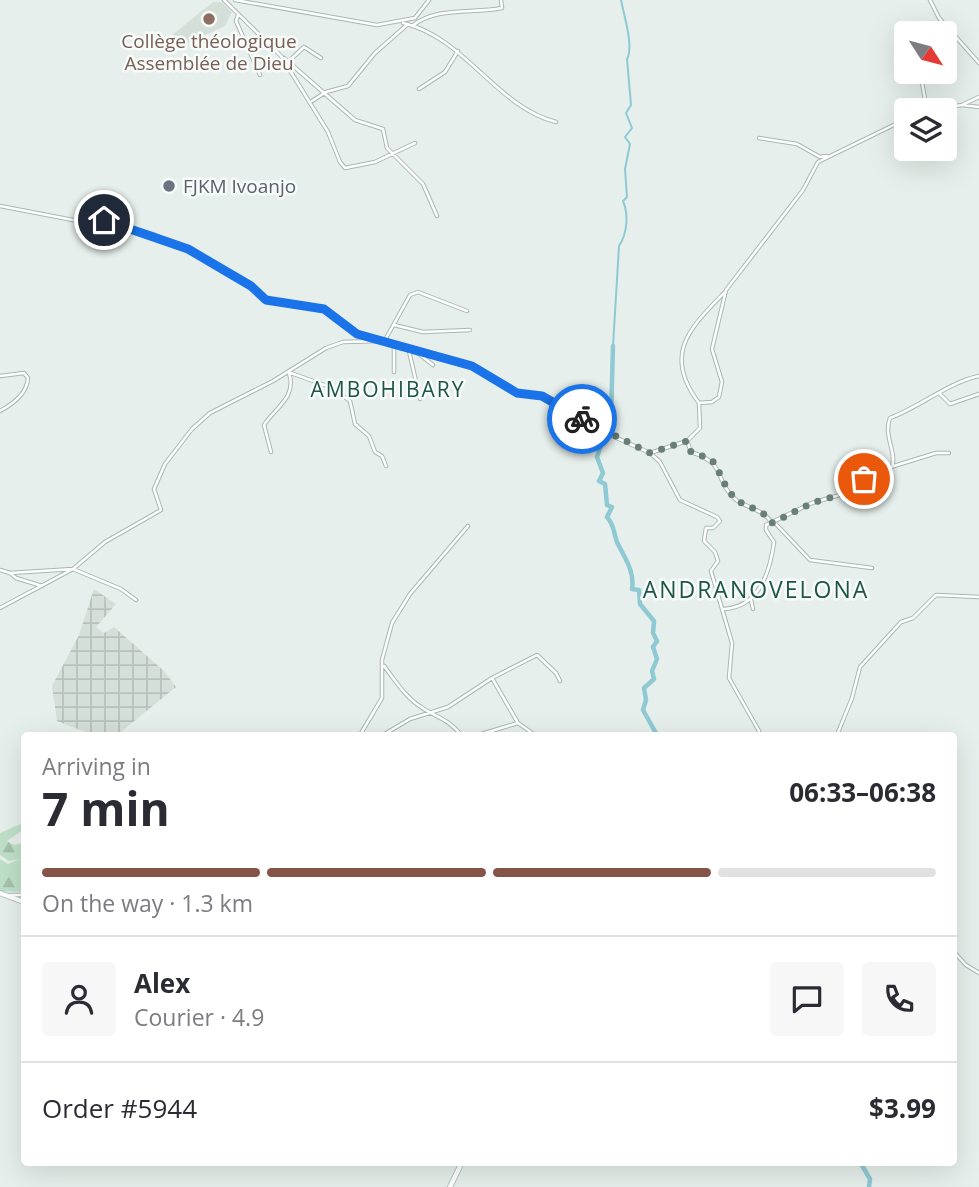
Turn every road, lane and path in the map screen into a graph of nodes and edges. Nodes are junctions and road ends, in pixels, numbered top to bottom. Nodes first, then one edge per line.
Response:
1 (224, 0) edge
2 (234, 0) edge
3 (429, 0) edge
4 (501, 0) edge
5 (930, 0) edge
6 (238, 15) junction
7 (400, 22) junction
8 (408, 24) junction
9 (412, 26) junction
10 (458, 51) junction
11 (281, 56) junction
12 (321, 58) dead end
13 (288, 62) junction
14 (979, 62) edge
15 (260, 75) dead end
16 (419, 89) dead end
17 (325, 93) junction
18 (979, 97) edge
19 (310, 101) junction
20 (962, 105) junction
21 (957, 106) edge
22 (979, 107) edge
23 (556, 122) dead end
24 (894, 124) edge
25 (759, 138) dead end
26 (415, 144) dead end
27 (394, 154) junction
28 (827, 156) junction
29 (0, 206) edge
30 (437, 216) dead end
31 (724, 293) junction
32 (467, 310) dead end
33 (394, 325) junction
34 (470, 330) dead end
35 (386, 340) junction
36 (394, 346) junction
37 (409, 351) junction
38 (433, 365) dead end
39 (288, 372) junction
40 (394, 372) dead end
41 (0, 376) edge
42 (979, 376) edge
43 (940, 394) junction
44 (979, 394) edge
45 (420, 399) dead end
46 (699, 403) junction
47 (0, 411) edge
48 (687, 441) junction
49 (271, 452) dead end
50 (650, 453) junction
51 (949, 453) dead end
52 (386, 466) dead end
53 (894, 466) junction
54 (773, 522) junction
55 (468, 526) dead end
56 (872, 568) dead end
57 (73, 569) junction
58 (0, 570) edge
59 (10, 573) junction
60 (42, 586) junction
61 (979, 597) edge
62 (136, 600) dead end
63 (751, 600) junction
64 (0, 608) edge
65 (724, 609) junction
66 (753, 609) dead end
67 (382, 665) junction
68 (492, 678) junction
69 (560, 681) dead end
70 (436, 713) junction
71 (518, 723) junction
72 (362, 732) edge
73 (388, 732) edge
74 (457, 732) edge
75 (488, 732) edge
76 (531, 732) edge
77 (759, 732) edge
78 (838, 732) edge
79 (0, 893) edge
80 (7, 895) junction
81 (21, 895) edge
82 (21, 901) edge
83 (957, 955) edge
84 (979, 973) edge
85 (460, 1166) edge
86 (451, 1185) edge

1 - 6 street
2 - 7 street
3 - 7 street
4 - 9 street
5 - 14 street
6 - 11 street
6 - 15 street
7 - 8 street
8 - 9 street
8 - 17 street
9 - 10 street
10 - 16 street
10 - 23 street
11 - 13 street
11 - 19 street
12 - 13 street
13 - 17 street
17 - 19 street
17 - 27 street
18 - 20 street
19 - 27 street
20 - 21 street
20 - 22 street
24 - 28 street
25 - 28 street
26 - 27 street
27 - 30 street
28 - 31 street
29 - 35 street
31 - 46 street
31 - 46 street
32 - 33 street
33 - 34 street
33 - 35 street
35 - 36 street
35 - 39 street
35 - 50 street
36 - 37 street
36 - 40 street
37 - 38 street
37 - 45 street
39 - 49 street
39 - 52 street
39 - 57 street
41 - 47 street
42 - 43 street
43 - 44 street
43 - 53 street
46 - 48 street
48 - 50 street
48 - 54 street
50 - 65 street
51 - 53 street
53 - 54 street
54 - 56 street
54 - 63 street
55 - 67 street
57 - 59 street
57 - 60 street
57 - 62 street
58 - 59 street
59 - 60 street
60 - 64 street
61 - 78 street
63 - 65 street
63 - 66 street
65 - 77 street
67 - 70 street
67 - 72 street
68 - 69 street
68 - 70 street
68 - 71 street
70 - 73 street
70 - 74 street
71 - 75 street
71 - 76 street
79 - 80 street
80 - 81 street
80 - 82 street
83 - 84 street
85 - 86 street

